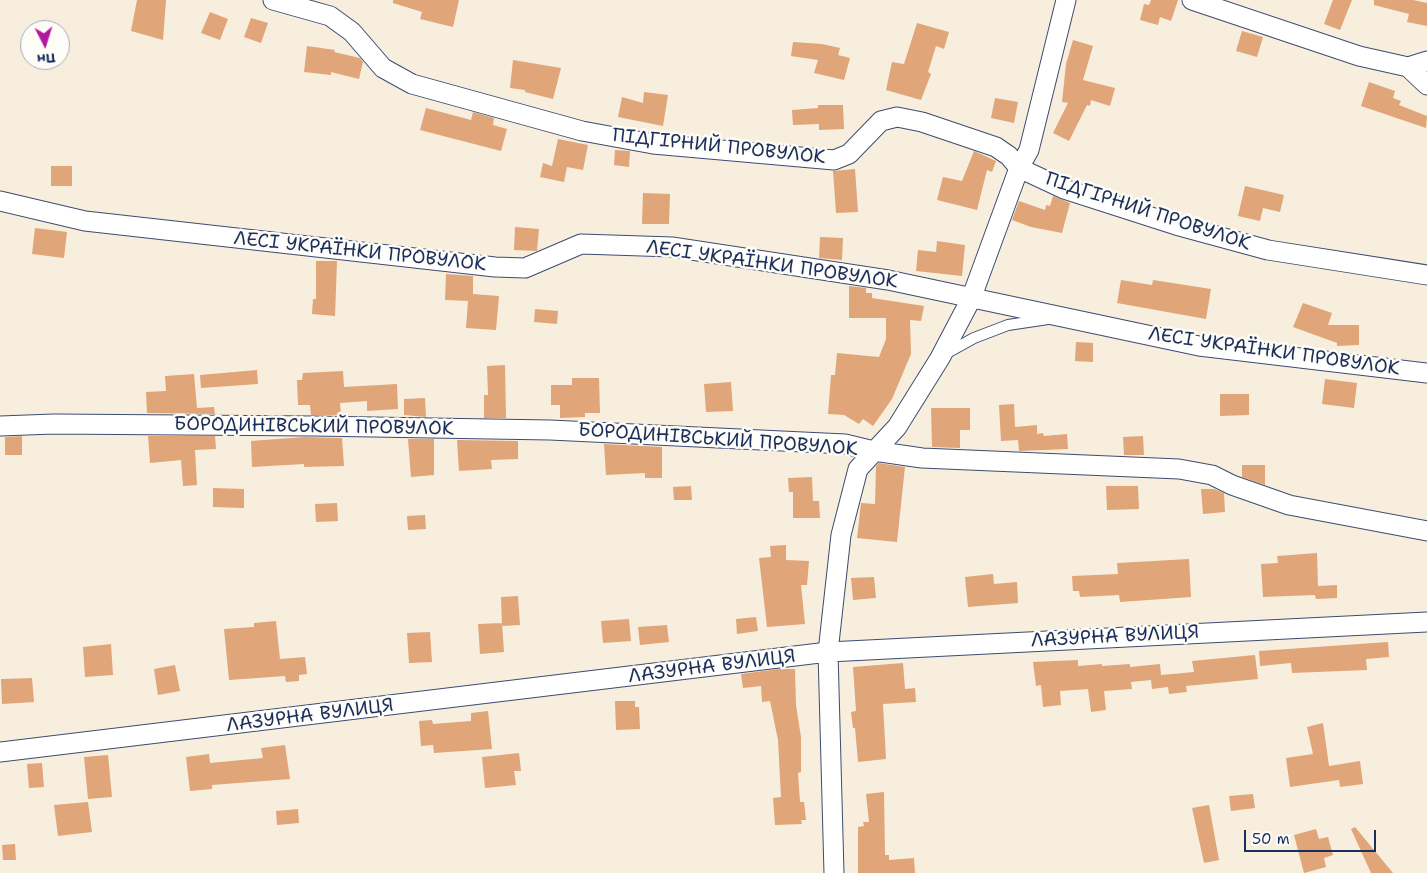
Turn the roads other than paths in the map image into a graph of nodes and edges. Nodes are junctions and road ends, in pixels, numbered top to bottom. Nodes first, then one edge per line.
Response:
1 (273, 0) edge
2 (1066, 0) edge
3 (1192, 0) edge
4 (1427, 61) edge
5 (1408, 66) junction
6 (1427, 85) edge
7 (1019, 168) junction
8 (0, 201) edge
9 (1427, 275) edge
10 (971, 299) junction
11 (1057, 317) junction
12 (940, 358) junction
13 (1427, 373) edge
14 (0, 426) edge
15 (874, 451) junction
16 (1427, 531) edge
17 (1427, 622) edge
18 (828, 652) junction
19 (0, 752) edge
20 (834, 873) edge

1 - 7 street, ПІДГІРНИЙ ПРОВУЛОК
2 - 7 street
3 - 5 street
4 - 5 street
5 - 6 street
7 - 9 street, ПІДГІРНИЙ ПРОВУЛОК
7 - 10 street
8 - 10 street, ЛЕСІ УКРАЇНКИ ПРОВУЛОК
10 - 11 street, ЛЕСІ УКРАЇНКИ ПРОВУЛОК
10 - 12 street
11 - 12 lane
11 - 13 street, ЛЕСІ УКРАЇНКИ ПРОВУЛОК
12 - 15 street
14 - 15 street, БОРОДИНІВСЬКИЙ ПРОВУЛОК
15 - 16 street, БОРОДИНІВСЬКИЙ ПРОВУЛОК
15 - 18 street
17 - 18 street, ЛАЗУРНА ВУЛИЦЯ
18 - 19 street, ЛАЗУРНА ВУЛИЦЯ
18 - 20 street

